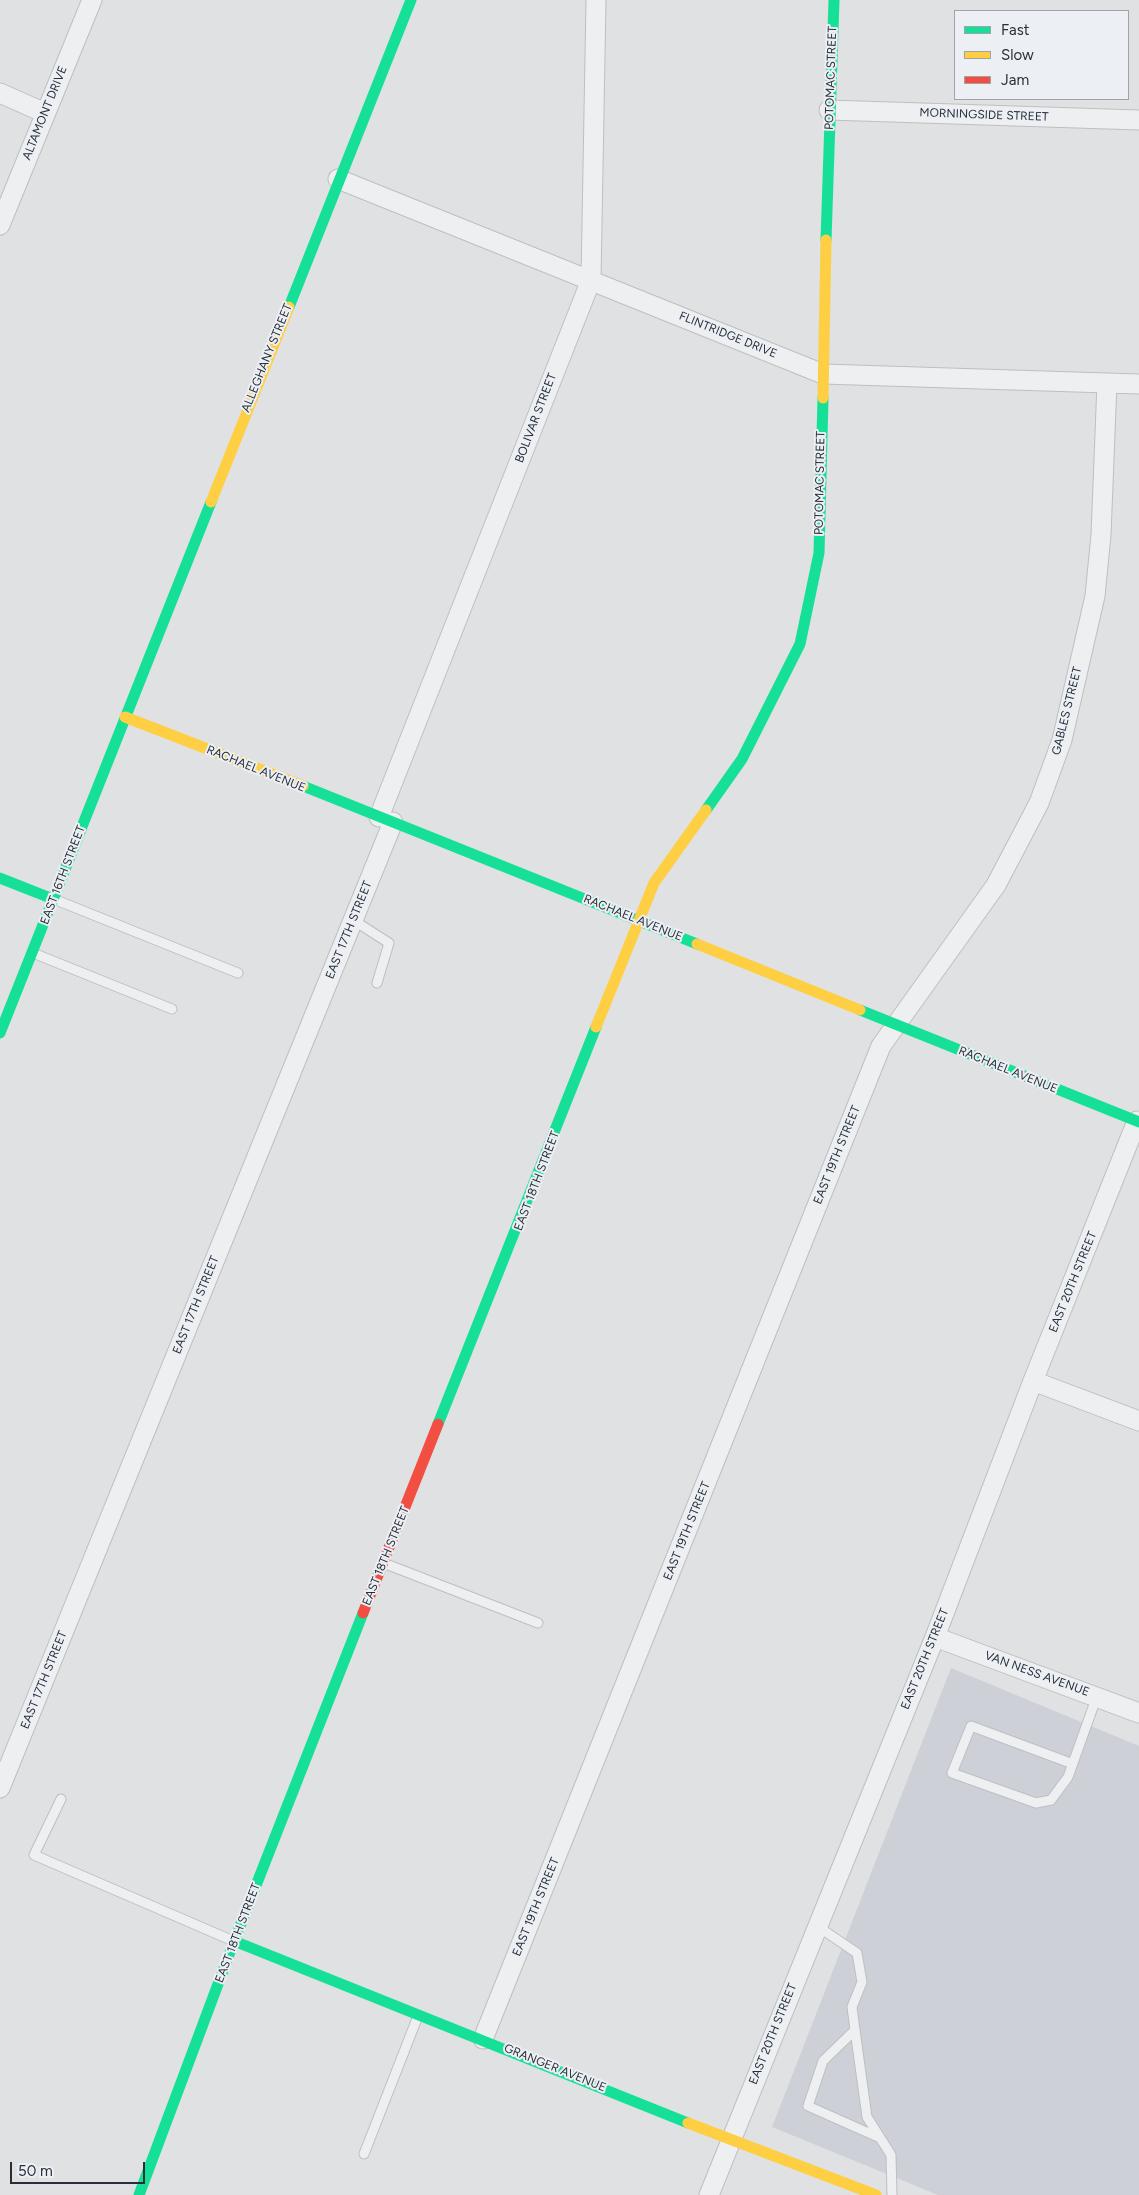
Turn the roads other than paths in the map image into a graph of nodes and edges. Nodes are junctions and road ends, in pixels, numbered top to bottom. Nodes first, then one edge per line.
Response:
1 (92, 0) edge
2 (411, 0) edge
3 (596, 0) edge
4 (834, 0) edge
5 (0, 93) edge
6 (829, 110) junction
7 (45, 113) junction
8 (1139, 120) edge
9 (338, 180) junction
10 (0, 226) edge
11 (591, 280) junction
12 (823, 374) junction
13 (1107, 383) junction
14 (1139, 384) edge
15 (125, 717) junction
16 (386, 820) junction
17 (0, 878) edge
18 (53, 899) junction
19 (353, 920) junction
20 (638, 920) junction
21 (33, 952) junction
22 (238, 973) dead end
23 (377, 983) dead end
24 (172, 1009) dead end
25 (896, 1026) junction
26 (0, 1033) edge
27 (1138, 1121) edge
28 (1033, 1381) junction
29 (1139, 1421) edge
30 (383, 1563) junction
31 (538, 1623) dead end
32 (935, 1637) junction
33 (1097, 1695) junction
34 (1139, 1713) edge
35 (1073, 1764) junction
36 (0, 1788) edge
37 (61, 1799) dead end
38 (816, 1926) junction
39 (234, 1941) junction
40 (419, 2014) junction
41 (855, 2030) junction
42 (483, 2039) junction
43 (880, 2138) junction
44 (731, 2140) junction
45 (364, 2154) dead end
46 (139, 2195) edge
47 (709, 2195) edge
48 (876, 2195) edge
49 (892, 2195) edge

1 - 7 street, ALTAMONT DRIVE
2 - 9 street, ALLEGHANY STREET
3 - 11 street, BOLIVAR STREET
4 - 6 street, POTOMAC STREET
5 - 7 street
6 - 8 street, MORNINGSIDE STREET
6 - 12 street, POTOMAC STREET
7 - 10 street, ALTAMONT DRIVE
9 - 11 street, FLINTRIDGE DRIVE
9 - 15 street, ALLEGHANY STREET
11 - 12 street, FLINTRIDGE DRIVE
11 - 16 street, BOLIVAR STREET
12 - 13 street, FLINTRIDGE DRIVE
12 - 20 street, POTOMAC STREET
13 - 14 street, FLINTRIDGE DRIVE
13 - 25 street, GABLES STREET
15 - 16 street, RACHAEL AVENUE
15 - 18 street, EAST 16TH STREET
16 - 19 street, EAST 17TH STREET
16 - 20 street, RACHAEL AVENUE
17 - 18 street
18 - 21 street, EAST 16TH STREET
18 - 22 lane
19 - 23 lane
19 - 36 street, EAST 17TH STREET
20 - 25 street, RACHAEL AVENUE
20 - 30 street, EAST 18TH STREET
21 - 24 lane
21 - 26 street, EAST 16TH STREET
25 - 27 street, RACHAEL AVENUE
25 - 42 street, EAST 19TH STREET
27 - 28 street, EAST 20TH STREET
28 - 29 street
28 - 32 street, EAST 20TH STREET
30 - 31 lane
30 - 39 street, EAST 18TH STREET
32 - 33 street, VAN NESS AVENUE
32 - 38 street, EAST 20TH STREET
33 - 34 street, VAN NESS AVENUE
33 - 35 lane
35 - 35 lane
37 - 39 lane
38 - 41 lane
38 - 44 street, EAST 20TH STREET
39 - 40 street, GRANGER AVENUE
39 - 46 street, EAST 18TH STREET
40 - 42 street, GRANGER AVENUE
40 - 45 lane
41 - 43 lane
41 - 43 lane
42 - 44 street, GRANGER AVENUE
43 - 49 lane
44 - 47 street, EAST 20TH STREET
44 - 48 street, GRANGER AVENUE

